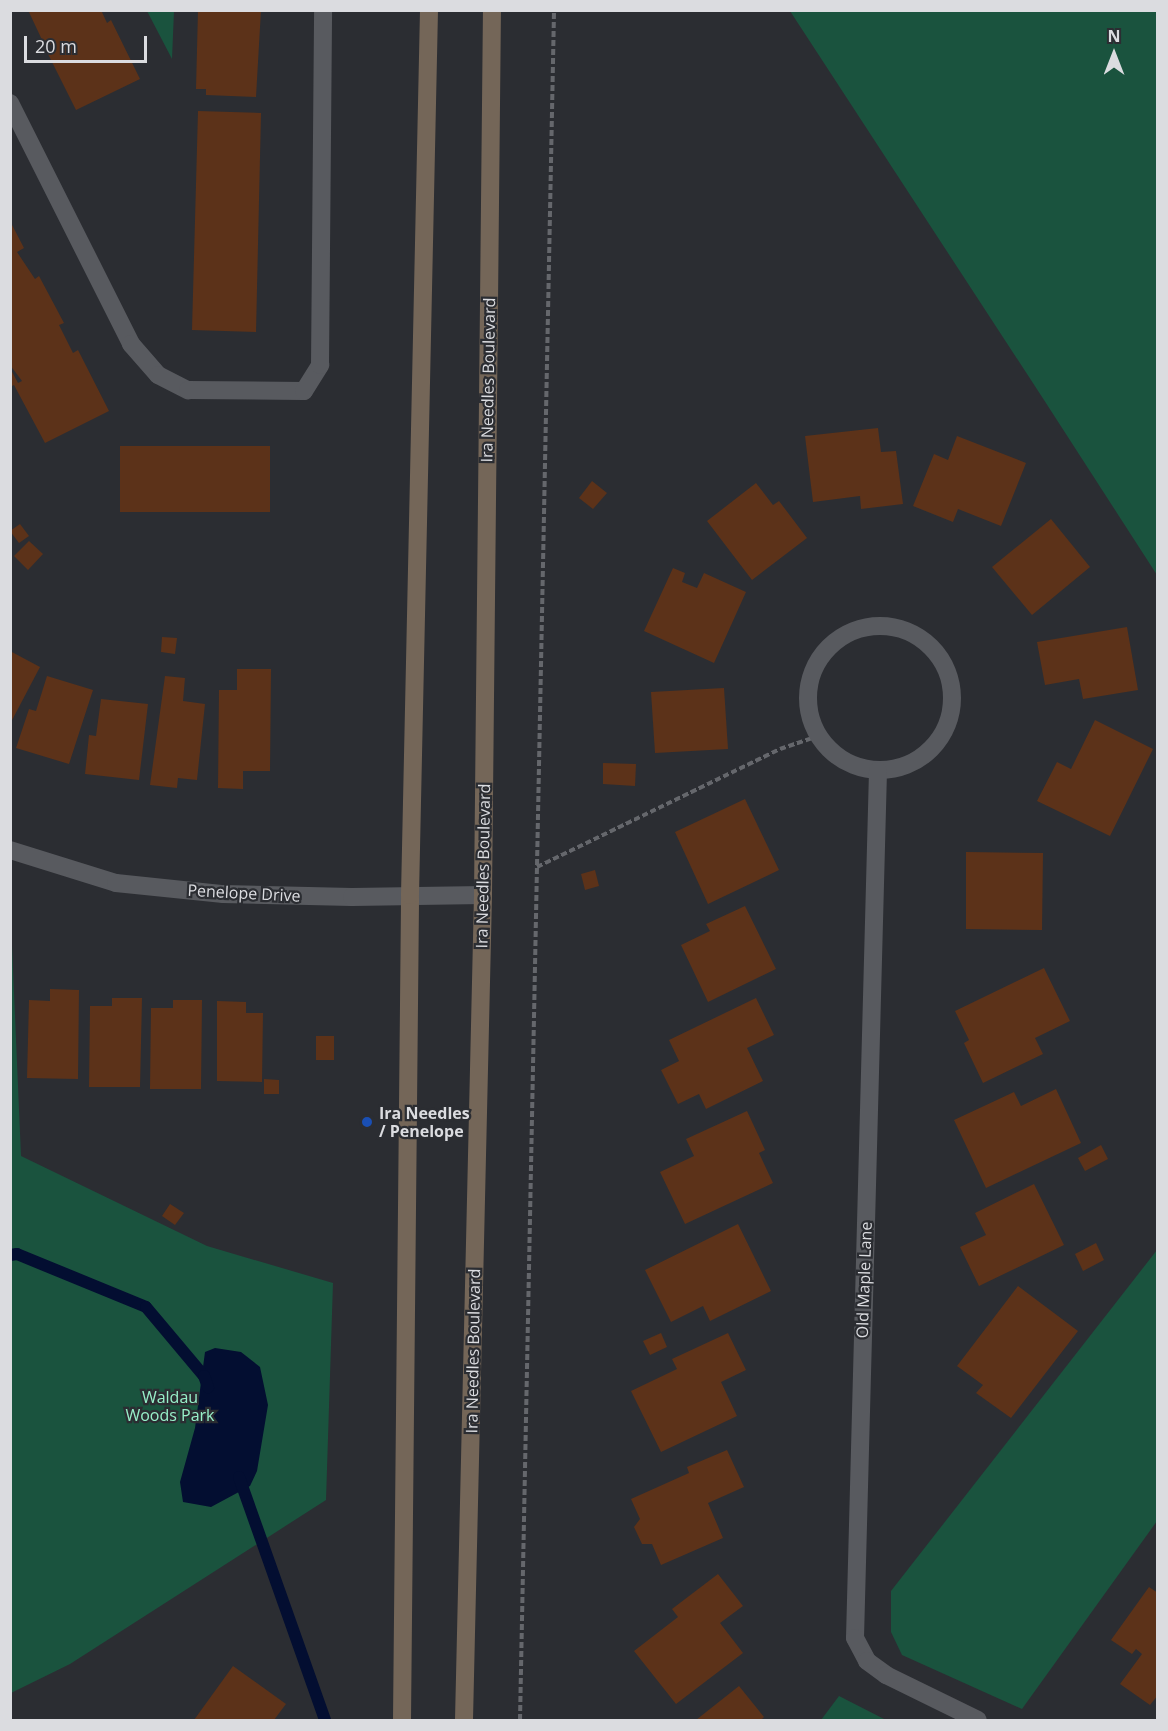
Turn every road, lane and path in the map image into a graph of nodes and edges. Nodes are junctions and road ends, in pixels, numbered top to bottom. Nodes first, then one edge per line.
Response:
1 (323, 10) edge
2 (429, 10) edge
3 (492, 10) edge
4 (554, 10) edge
5 (10, 103) edge
6 (818, 736) junction
7 (878, 771) junction
8 (10, 850) edge
9 (537, 867) junction
10 (410, 895) junction
11 (483, 895) junction
12 (402, 1720) edge
13 (464, 1720) edge
14 (520, 1720) edge
15 (978, 1720) edge

1 - 5 street
2 - 10 main road
3 - 11 main road, Ira Needles Boulevard
4 - 9 path
6 - 7 street
6 - 7 street
6 - 9 path
7 - 15 street, Old Maple Lane
8 - 10 street, Penelope Drive
9 - 14 path
10 - 11 street, Penelope Drive
10 - 12 main road
11 - 13 main road, Ira Needles Boulevard

